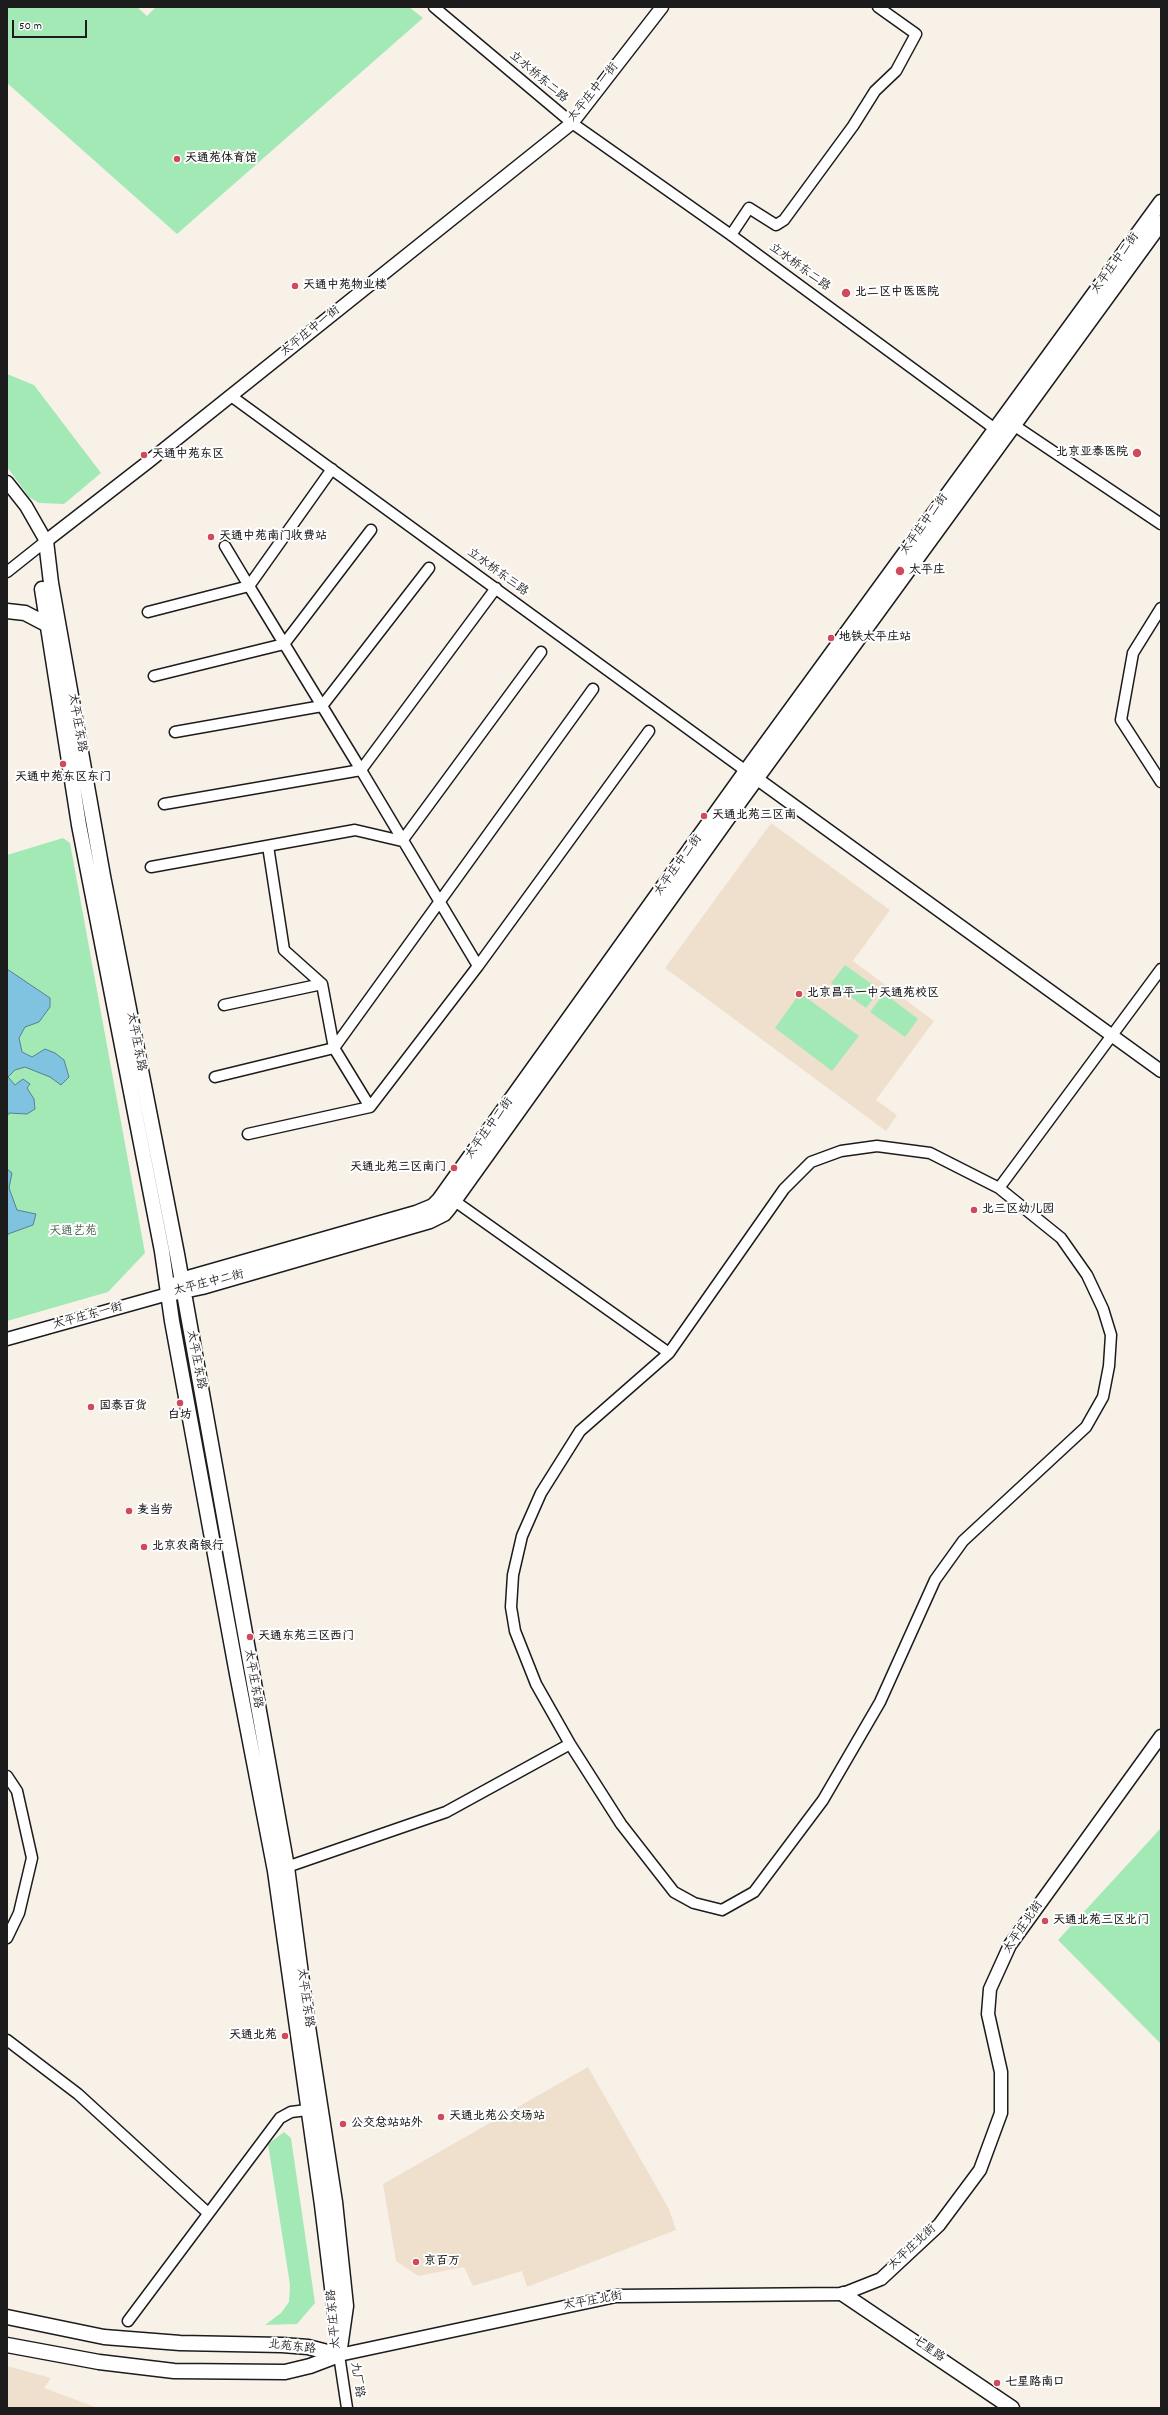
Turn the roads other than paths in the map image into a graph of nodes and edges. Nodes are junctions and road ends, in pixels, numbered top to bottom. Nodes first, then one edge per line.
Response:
1 (434, 7) edge
2 (662, 7) edge
3 (878, 7) edge
4 (572, 123) junction
5 (1161, 202) edge
6 (1161, 223) edge
7 (731, 235) junction
8 (231, 396) junction
9 (1015, 426) junction
10 (995, 429) junction
11 (332, 469) junction
12 (7, 482) edge
13 (1161, 524) edge
14 (371, 530) dead end
15 (46, 541) junction
16 (225, 546) dead end
17 (429, 568) dead end
18 (7, 572) edge
19 (250, 586) junction
20 (496, 588) junction
21 (1161, 608) edge
22 (7, 611) edge
23 (148, 612) dead end
24 (48, 625) junction
25 (284, 644) junction
26 (541, 652) dead end
27 (154, 676) dead end
28 (593, 689) dead end
29 (322, 706) junction
30 (649, 731) dead end
31 (175, 732) dead end
32 (361, 770) junction
33 (751, 775) junction
34 (1161, 782) edge
35 (164, 804) dead end
36 (402, 841) junction
37 (268, 846) junction
38 (151, 867) dead end
39 (437, 902) junction
40 (478, 966) junction
41 (1161, 969) edge
42 (322, 984) junction
43 (224, 1005) dead end
44 (1111, 1035) junction
45 (334, 1048) junction
46 (1161, 1071) edge
47 (215, 1077) dead end
48 (370, 1107) junction
49 (248, 1134) dead end
50 (999, 1188) junction
51 (449, 1198) junction
52 (182, 1286) junction
53 (168, 1294) junction
54 (7, 1339) edge
55 (669, 1353) junction
56 (1161, 1736) edge
57 (570, 1744) junction
58 (7, 1776) edge
59 (281, 1869) junction
60 (7, 1938) edge
61 (7, 2030) edge
62 (9, 2041) edge
63 (315, 2109) junction
64 (208, 2213) junction
65 (843, 2294) junction
66 (7, 2317) edge
67 (128, 2321) dead end
68 (7, 2345) edge
69 (338, 2355) junction
70 (347, 2408) edge
71 (1012, 2408) edge

1 - 4 street, 立水桥东二路
2 - 4 street, 太平庄中一街
3 - 7 street
4 - 7 street, 立水桥东二路
4 - 8 street, 太平庄中一街
5 - 10 main road, 太平庄中二街
6 - 9 main road, 太平庄中二街
7 - 10 street, 立水桥东二路
8 - 11 street, 立水桥东三路
8 - 15 street, 太平庄中一街
9 - 10 street
9 - 13 street
9 - 33 main road, 太平庄中二街
10 - 33 main road, 太平庄中二街
11 - 19 street
11 - 20 street, 立水桥东三路
12 - 15 street, 太平庄东路
14 - 25 street
15 - 18 street
15 - 24 main road, 太平庄东路
15 - 52 main road, 太平庄东路
16 - 19 street
17 - 29 street
19 - 23 street
19 - 25 street
20 - 32 street
20 - 33 street, 立水桥东三路
21 - 34 street
22 - 24 main road
24 - 53 main road, 太平庄东路
25 - 27 street
25 - 29 street
26 - 36 street
28 - 39 street
29 - 31 street
29 - 32 street
30 - 40 street
32 - 35 street
32 - 36 street
33 - 44 street
33 - 51 main road, 太平庄中二街
36 - 37 street
36 - 39 street
37 - 38 street
37 - 42 street
39 - 40 street
39 - 45 street
40 - 48 street
41 - 44 street
42 - 43 street
42 - 45 street
44 - 46 street
44 - 50 street
45 - 47 street
45 - 48 street
48 - 49 street
50 - 55 street
50 - 57 street
51 - 52 main road, 太平庄中二街
51 - 55 street
52 - 53 main road, 太平庄中二街
52 - 59 main road, 太平庄东路
53 - 54 street, 太平庄东一街
53 - 59 main road, 太平庄东路
55 - 57 street
56 - 65 street, 太平庄北街
57 - 59 street
58 - 60 street
59 - 63 main road, 太平庄东路
61 - 62 street
62 - 64 street
63 - 64 street
63 - 69 main road, 太平庄东路
64 - 67 street
65 - 69 street, 太平庄北街
65 - 71 main road, 七星路
66 - 69 main road, 北苑东路
68 - 69 main road, 北苑东路
69 - 70 street, 九厂路

